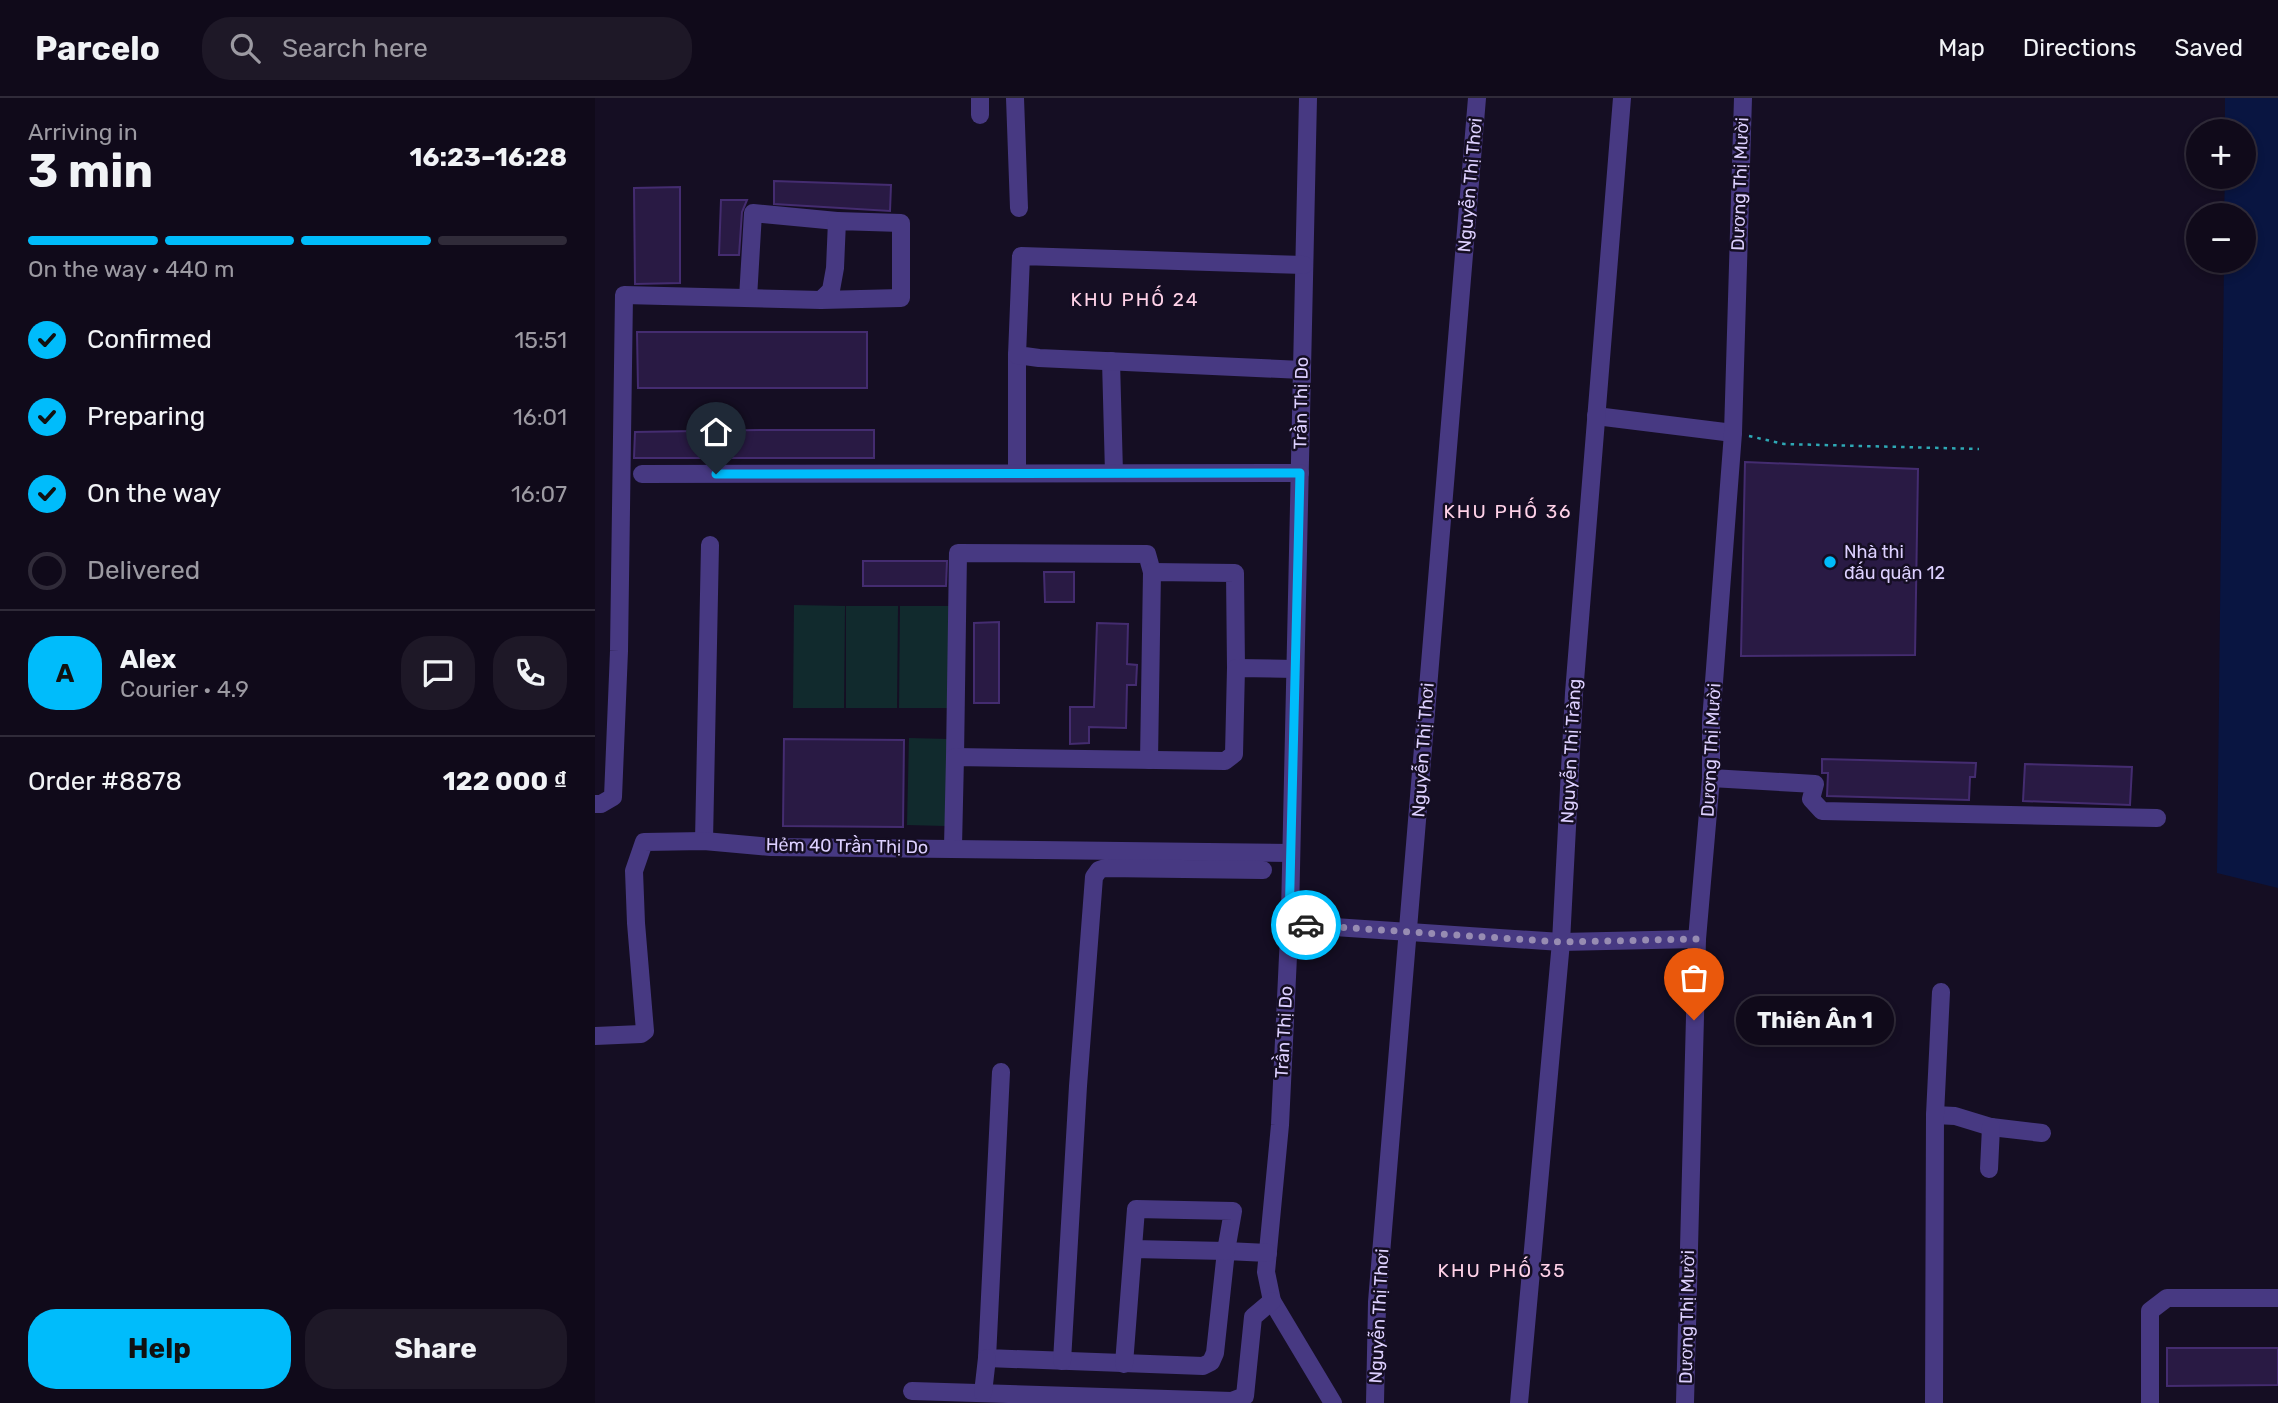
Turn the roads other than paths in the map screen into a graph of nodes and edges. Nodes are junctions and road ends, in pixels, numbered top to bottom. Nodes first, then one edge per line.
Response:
1 (1015, 98) edge
2 (1308, 98) edge
3 (1477, 98) edge
4 (1622, 98) edge
5 (1743, 98) edge
6 (1019, 208) dead end
7 (837, 221) junction
8 (1304, 265) junction
9 (748, 298) junction
10 (821, 300) junction
11 (1017, 355) junction
12 (1111, 361) junction
13 (1302, 370) junction
14 (1597, 416) junction
15 (1733, 433) junction
16 (1017, 473) junction
17 (1114, 473) junction
18 (1300, 473) junction
19 (642, 474) dead end
20 (710, 545) dead end
21 (1152, 572) junction
22 (1236, 668) junction
23 (1295, 668) junction
24 (955, 757) junction
25 (1149, 760) junction
26 (1711, 778) junction
27 (595, 804) edge
28 (2157, 818) dead end
29 (704, 841) junction
30 (953, 847) junction
31 (1291, 853) junction
32 (1263, 870) dead end
33 (1289, 924) junction
34 (1408, 933) junction
35 (1696, 939) junction
36 (1561, 942) junction
37 (1941, 992) dead end
38 (595, 1036) edge
39 (1001, 1072) dead end
40 (1935, 1115) junction
41 (1991, 1127) junction
42 (2042, 1133) dead end
43 (1989, 1169) dead end
44 (1133, 1249) junction
45 (1227, 1251) junction
46 (1268, 1253) junction
47 (2278, 1298) edge
48 (1272, 1301) junction
49 (987, 1358) junction
50 (1062, 1361) junction
51 (1125, 1364) junction
52 (912, 1391) dead end
53 (983, 1393) junction
54 (1333, 1403) edge
55 (1375, 1403) edge
56 (1519, 1403) edge
57 (1685, 1403) edge
58 (1934, 1403) edge
59 (2150, 1403) edge

1 - 6 street
2 - 8 street, Trần Thị Do
3 - 34 street, Nguyễn Thị Thơi
4 - 14 street, Nguyễn Thị Tràng
5 - 15 street, Dương Thị Mười
7 - 9 street
7 - 10 street
7 - 10 street
8 - 11 street
8 - 13 street, Trần Thị Do
9 - 10 street
9 - 27 street
11 - 12 street
11 - 16 street
12 - 13 street
12 - 17 street
13 - 18 street, Trần Thị Do
14 - 15 street
14 - 36 street, Nguyễn Thị Tràng
15 - 26 street, Dương Thị Mười
16 - 17 street
16 - 19 street
17 - 18 street
18 - 23 street, Trần Thị Do
20 - 29 street
21 - 22 street
21 - 24 street
21 - 25 street
22 - 23 street
22 - 25 street
23 - 31 street, Trần Thị Do
24 - 25 street
24 - 30 street
26 - 28 street
26 - 35 street, Dương Thị Mười
29 - 30 street, Hẻm 40 Trần Thị Do
29 - 38 street, Hẻm 40 Trần Thị Do
30 - 31 street, Hẻm 40 Trần Thị Do
31 - 33 street, Trần Thị Do
32 - 50 street
33 - 34 street
33 - 46 street, Trần Thị Do
34 - 36 street
34 - 55 street, Nguyễn Thị Thơi
35 - 36 street
35 - 57 street, Dương Thị Mười
36 - 56 street, Nguyễn Thị Tràng
37 - 40 street
39 - 49 street
40 - 41 street
40 - 58 street
41 - 42 street
41 - 43 street
44 - 45 street
44 - 45 street
44 - 51 street
45 - 46 street
45 - 51 street
46 - 48 street, Trần Thị Do
47 - 59 street
48 - 53 street
48 - 54 street, Trần Thị Do
49 - 50 street
49 - 53 street
50 - 51 street
52 - 53 street

